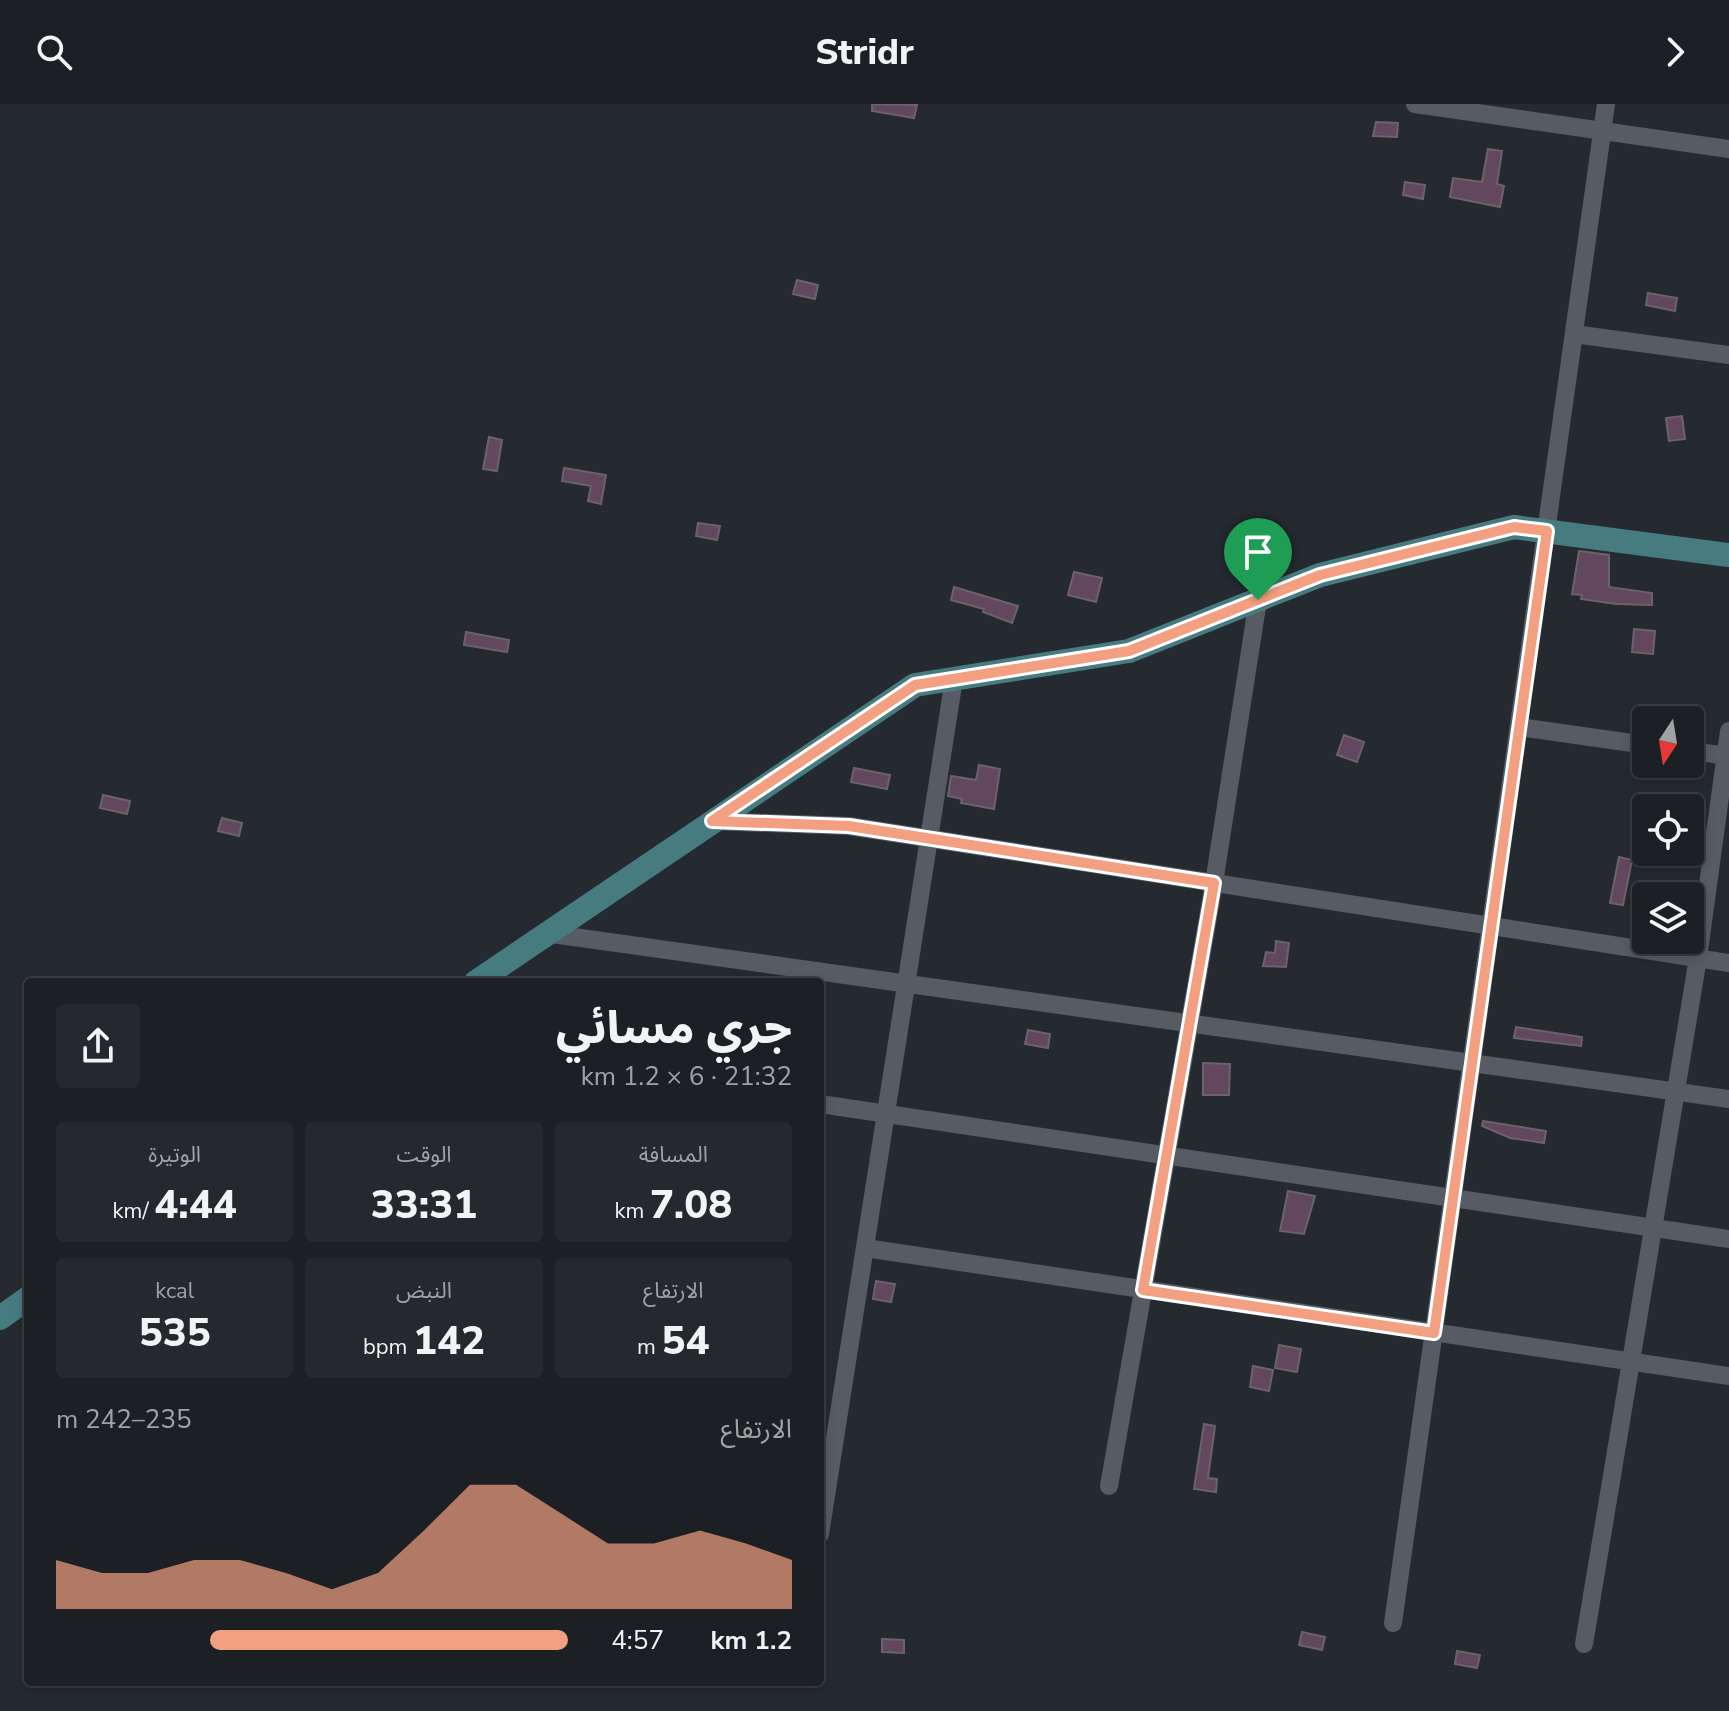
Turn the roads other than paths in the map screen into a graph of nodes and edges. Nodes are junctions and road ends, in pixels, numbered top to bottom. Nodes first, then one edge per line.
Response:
1 (1415, 104) edge
2 (1606, 104) edge
3 (1603, 130) junction
4 (1729, 149) edge
5 (1574, 334) junction
6 (1729, 355) edge
7 (1547, 531) junction
8 (1729, 555) edge
9 (1258, 600) junction
10 (954, 679) junction
11 (1519, 727) junction
12 (1729, 731) edge
13 (1632, 743) edge
14 (1704, 753) edge
15 (1727, 756) edge
16 (712, 821) junction
17 (928, 838) junction
18 (1214, 883) junction
19 (1492, 926) junction
20 (545, 933) junction
21 (1698, 958) junction
22 (1729, 963) edge
23 (482, 978) edge
24 (906, 984) junction
25 (1190, 1024) junction
26 (1472, 1063) junction
27 (1676, 1092) junction
28 (1729, 1099) edge
29 (824, 1105) edge
30 (886, 1113) junction
31 (1167, 1155) junction
32 (1453, 1198) junction
33 (1653, 1228) junction
34 (1729, 1239) edge
35 (865, 1248) junction
36 (1143, 1290) junction
37 (24, 1301) edge
38 (0, 1318) edge
39 (1434, 1333) junction
40 (1631, 1362) junction
41 (1729, 1376) edge
42 (1109, 1486) dead end
43 (824, 1509) edge
44 (1393, 1623) dead end
45 (1584, 1644) dead end

1 - 3 street
2 - 3 street
3 - 4 street
3 - 5 street
5 - 6 street
5 - 7 street
7 - 8 street
7 - 9 street
7 - 11 street
9 - 10 street
9 - 18 street
10 - 16 street
10 - 17 street
11 - 13 street
11 - 19 street
12 - 15 street
14 - 15 street
15 - 21 street
16 - 17 street
16 - 20 street
17 - 18 street
17 - 24 street
18 - 19 street
18 - 25 street
19 - 21 street
19 - 26 street
20 - 23 street
20 - 24 street
21 - 22 street
21 - 27 street
24 - 25 street
24 - 30 street
25 - 26 street
25 - 31 street
26 - 27 street
26 - 32 street
27 - 28 street
27 - 33 street
29 - 30 street
30 - 31 street
30 - 35 street
31 - 32 street
31 - 36 street
32 - 33 street
32 - 39 street
33 - 34 street
33 - 40 street
35 - 36 street
35 - 43 street
36 - 39 street
36 - 42 street
37 - 38 street
39 - 40 street
39 - 44 street
40 - 41 street
40 - 45 street

